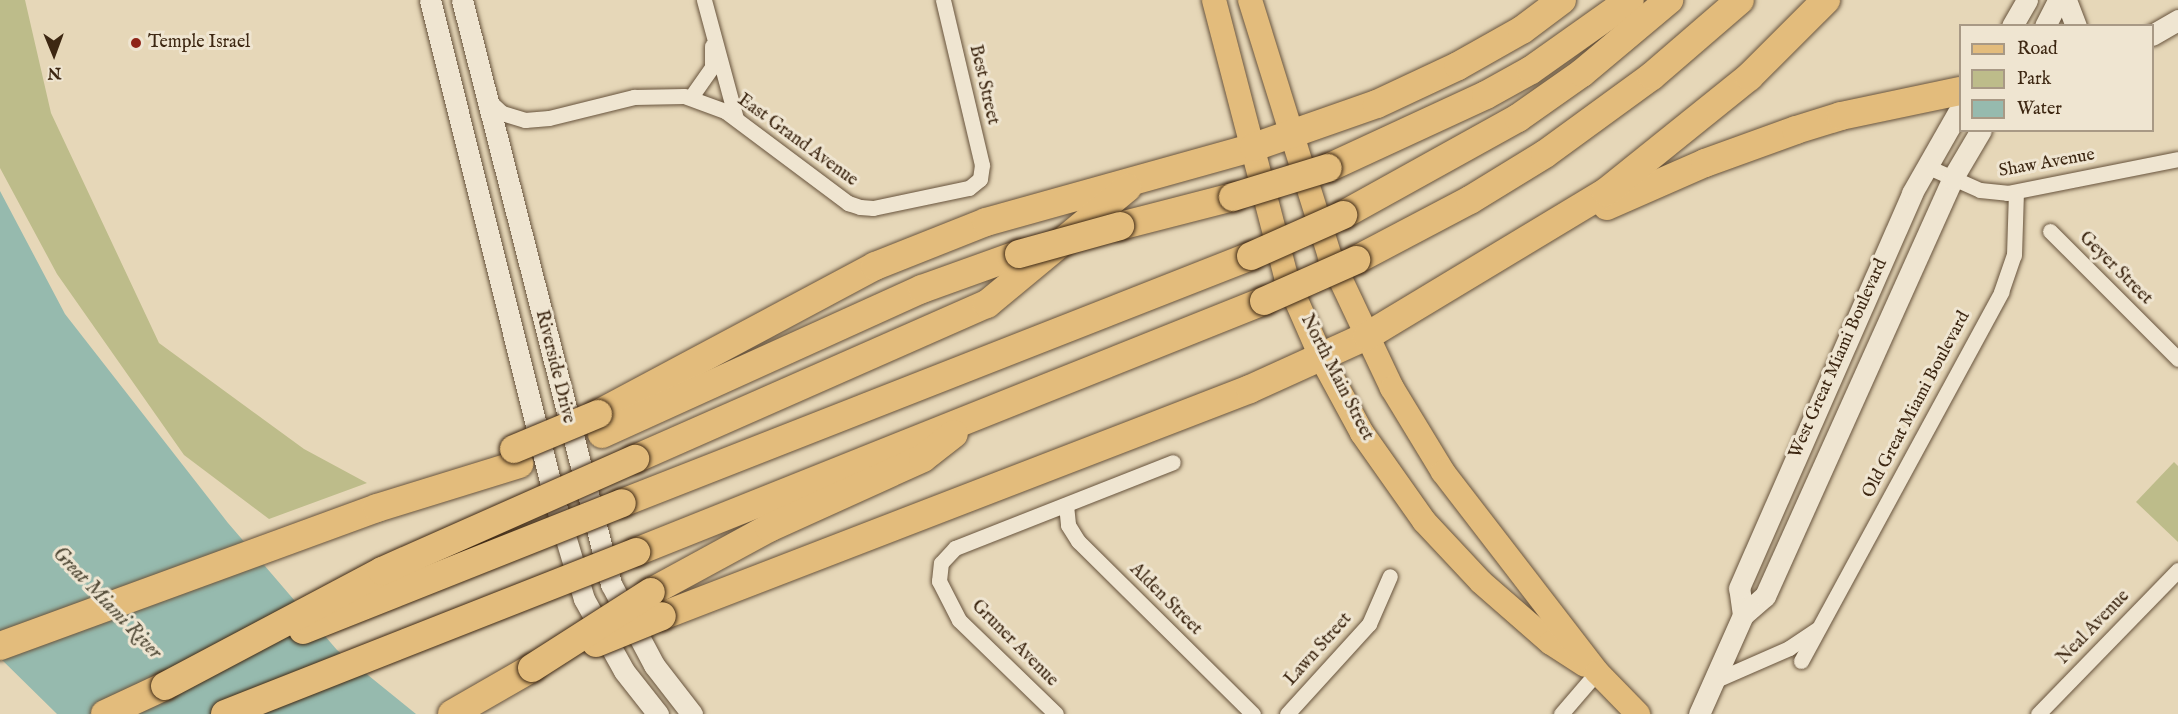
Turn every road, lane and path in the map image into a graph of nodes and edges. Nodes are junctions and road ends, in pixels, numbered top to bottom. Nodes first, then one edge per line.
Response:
1 (430, 0) edge
2 (462, 0) edge
3 (704, 0) edge
4 (943, 0) edge
5 (1214, 0) edge
6 (1250, 0) edge
7 (1562, 0) edge
8 (1630, 0) edge
9 (1669, 0) edge
10 (1740, 0) edge
11 (1826, 0) edge
12 (2027, 0) edge
13 (2058, 0) edge
14 (2066, 0) edge
15 (2178, 20) edge
16 (2014, 24) edge
17 (2046, 24) edge
18 (2075, 24) edge
19 (711, 31) junction
20 (2154, 34) edge
21 (1959, 91) edge
22 (690, 97) junction
23 (489, 101) junction
24 (1959, 111) edge
25 (736, 118) junction
26 (1980, 132) edge
27 (1293, 134) junction
28 (1254, 147) junction
29 (2178, 159) edge
30 (1926, 166) junction
31 (1150, 176) junction
32 (980, 179) joint
33 (1952, 179) junction
34 (2016, 192) junction
35 (1560, 220) junction
36 (2050, 231) dead end
37 (1367, 336) junction
38 (1322, 359) junction
39 (2178, 359) edge
40 (974, 418) junction
41 (600, 424) junction
42 (1173, 462) dead end
43 (1066, 506) junction
44 (2178, 570) edge
45 (1390, 576) dead end
46 (657, 604) junction
47 (1743, 615) junction
48 (1820, 626) junction
49 (0, 646) edge
50 (1801, 661) dead end
51 (1597, 672) junction
52 (1714, 681) junction
53 (165, 686) junction
54 (105, 714) edge
55 (225, 714) edge
56 (452, 714) edge
57 (658, 714) edge
58 (692, 714) edge
59 (1056, 714) edge
60 (1253, 714) edge
61 (1287, 714) edge
62 (1561, 714) edge
63 (1638, 714) edge
64 (1699, 714) edge
65 (2038, 714) edge

1 - 57 main road, Riverside Drive
2 - 23 main road, Riverside Drive
3 - 19 street
4 - 32 street, Best Street
5 - 28 main road, North Main Street
6 - 27 main road, North Main Street
7 - 27 highway
8 - 41 highway, bridge
9 - 53 highway, bridge
10 - 40 highway, bridge
11 - 35 highway
12 - 16 main road
13 - 17 main road
14 - 18 main road
15 - 20 main road
19 - 22 street
19 - 25 street
21 - 35 highway
22 - 23 street, East Grand Avenue
22 - 25 street, East Grand Avenue
23 - 58 main road, Riverside Drive
24 - 30 main road, West Great Miami Boulevard
25 - 32 street, East Grand Avenue
26 - 33 main road, West Great Miami Boulevard
27 - 28 highway
27 - 37 main road, North Main Street
28 - 31 highway
28 - 38 main road, North Main Street
29 - 34 street, Shaw Avenue
30 - 33 street, Shaw Avenue
30 - 47 main road, West Great Miami Boulevard
31 - 41 highway
31 - 53 highway, bridge
33 - 34 street, Shaw Avenue
33 - 47 main road, West Great Miami Boulevard
34 - 48 street, Old Great Miami Boulevard
35 - 37 highway
36 - 39 street, Geyer Street
37 - 38 highway
37 - 51 main road, North Main Street
38 - 46 highway
38 - 51 main road, North Main Street
40 - 46 highway
40 - 55 highway, bridge
41 - 49 highway, bridge
42 - 43 street
43 - 59 street, Gruner Avenue
43 - 60 street, Alden Street
44 - 65 street, Neal Avenue
45 - 61 street, Lawn Street
46 - 56 highway, bridge
47 - 52 main road, West Great Miami Boulevard
48 - 50 street, Old Great Miami Boulevard
48 - 52 street, Old Great Miami Boulevard
51 - 62 street
51 - 63 main road, North Main Street
52 - 64 main road, West Great Miami Boulevard
53 - 54 highway

